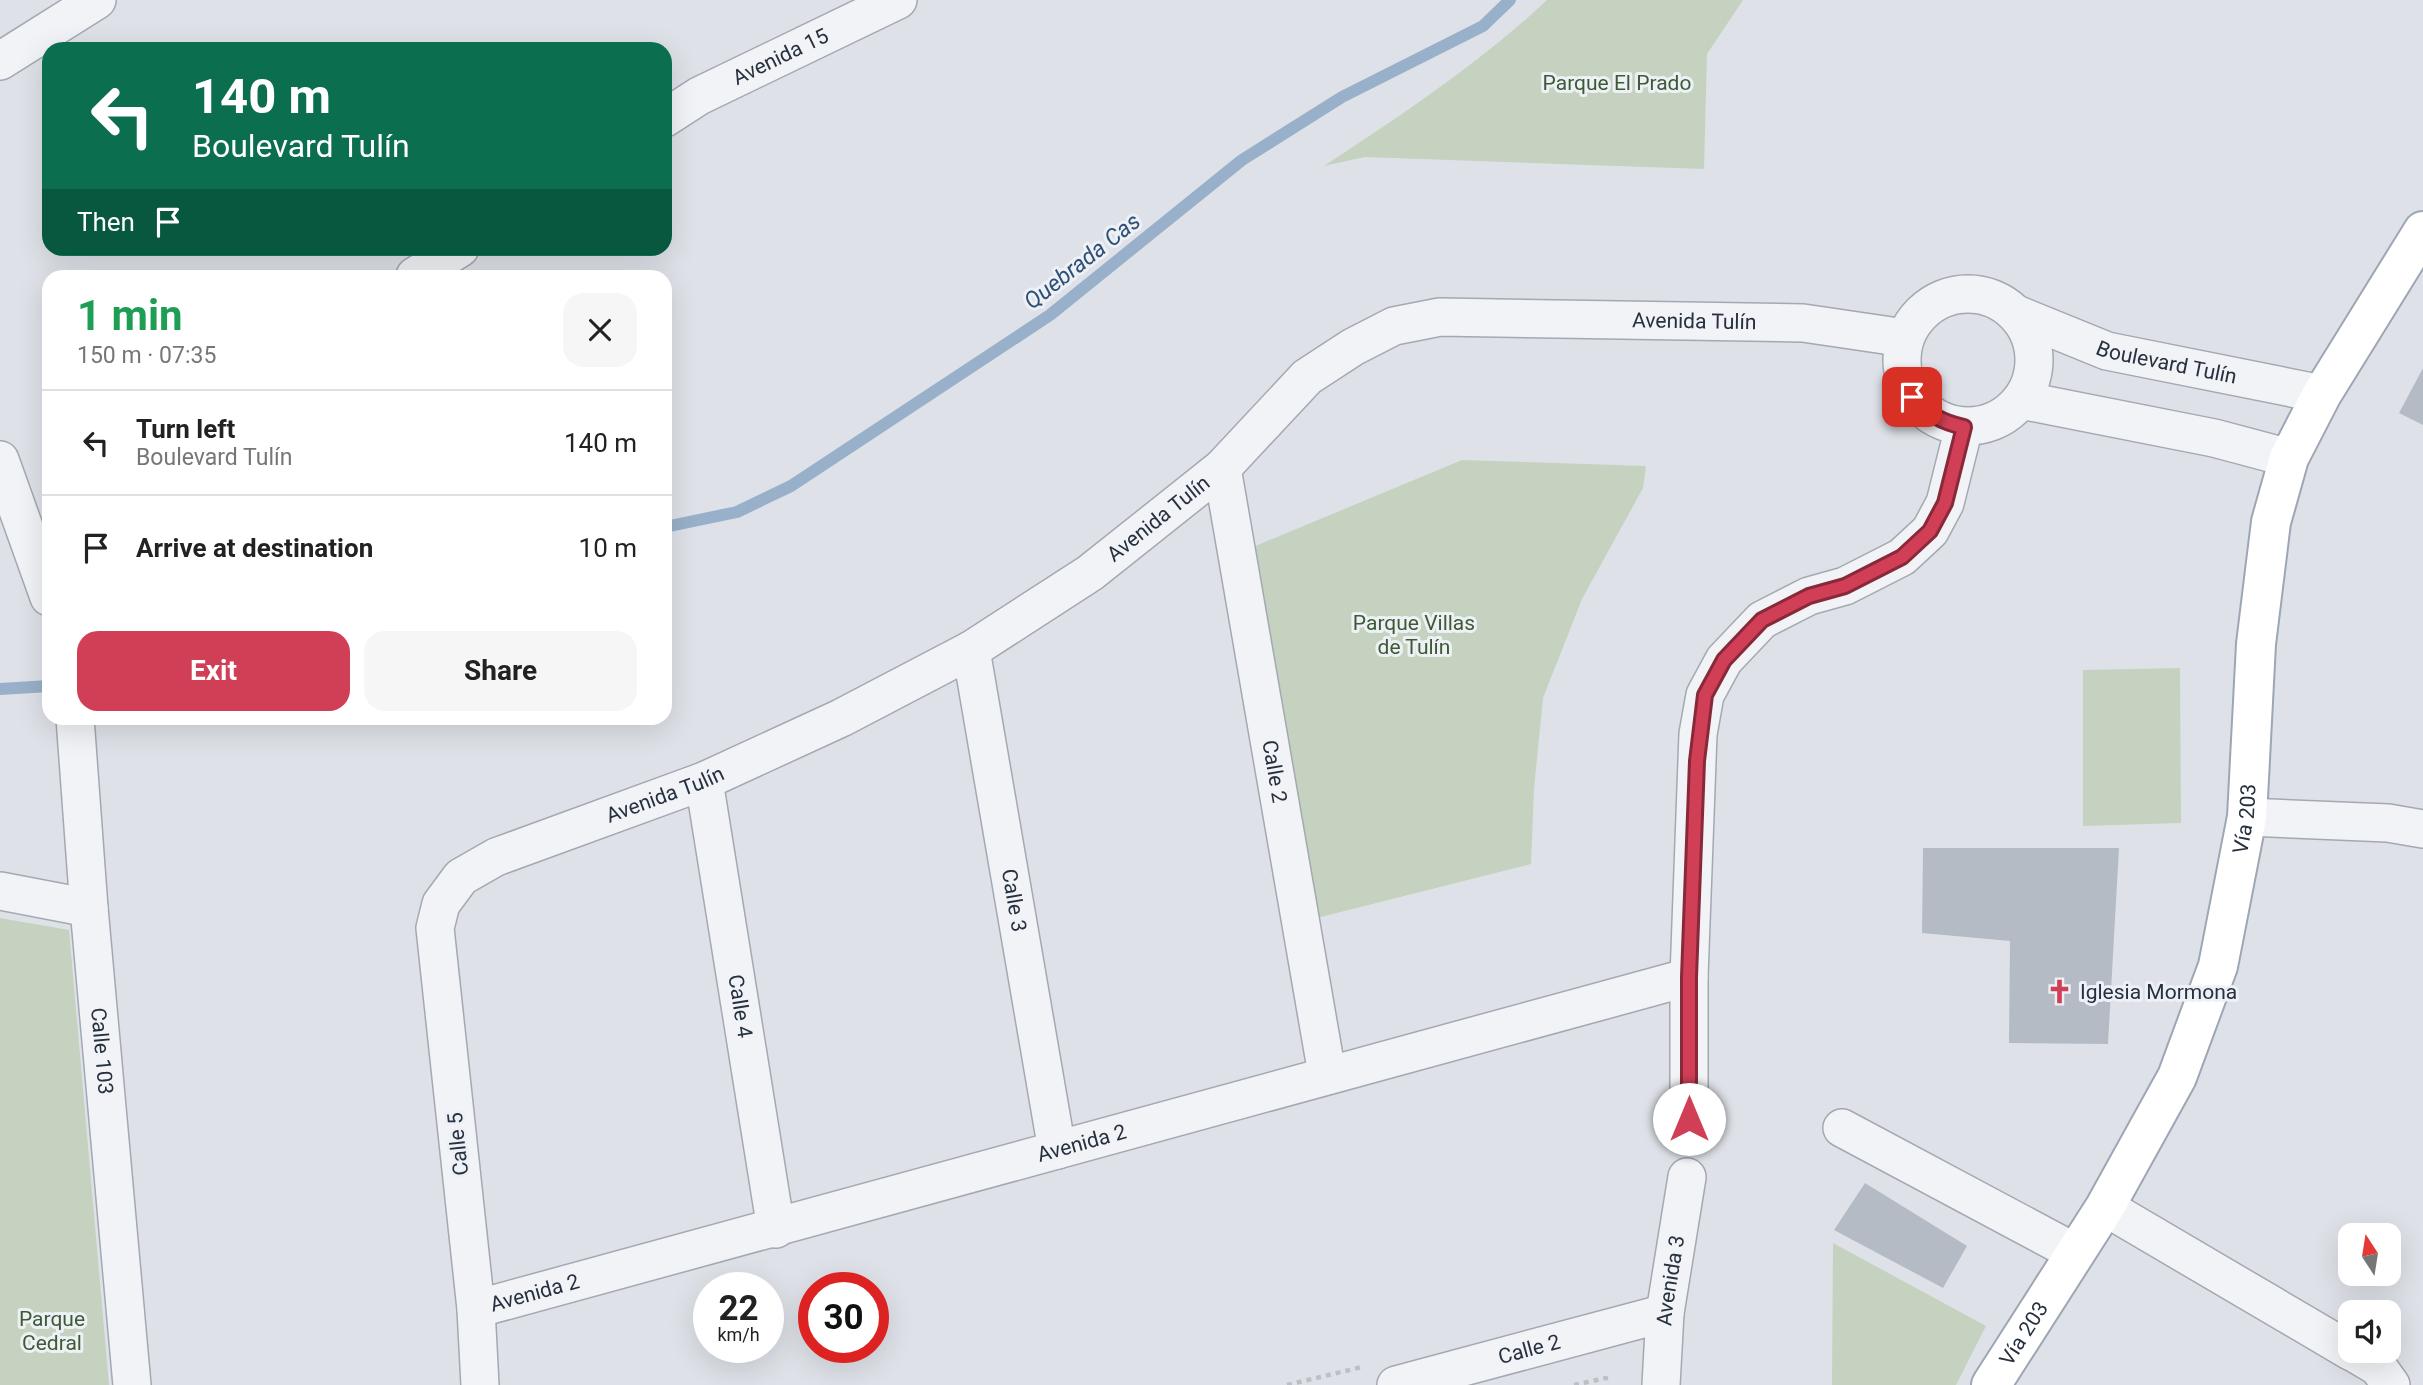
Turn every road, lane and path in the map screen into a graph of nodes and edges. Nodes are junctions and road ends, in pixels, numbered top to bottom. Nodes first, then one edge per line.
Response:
1 (97, 0) edge
2 (898, 0) edge
3 (0, 61) edge
4 (672, 113) edge
5 (2423, 231) edge
6 (447, 256) edge
7 (425, 270) edge
8 (2016, 314) junction
9 (1905, 338) junction
10 (2322, 394) junction
11 (2021, 400) junction
12 (1964, 427) junction
13 (2289, 458) junction
14 (0, 460) edge
15 (1222, 468) junction
16 (37, 517) edge
17 (42, 550) edge
18 (971, 650) junction
19 (76, 725) edge
20 (704, 781) junction
21 (2247, 817) junction
22 (2423, 829) edge
23 (0, 891) edge
24 (441, 904) joint
25 (89, 908) junction
26 (1689, 977) junction
27 (1327, 1074) junction
28 (1689, 1119) dead end
29 (1842, 1128) dead end
30 (1056, 1150) junction
31 (1687, 1177) dead end
32 (2105, 1207) junction
33 (776, 1229) junction
34 (2076, 1252) junction
35 (476, 1309) junction
36 (1665, 1313) junction
37 (2338, 1344) edge
38 (2371, 1363) edge
39 (132, 1385) edge
40 (480, 1385) edge
41 (1396, 1385) edge
42 (1574, 1385) edge
43 (1606, 1385) edge
44 (1661, 1385) edge
45 (1991, 1385) edge
46 (2391, 1385) edge

1 - 3 street
2 - 4 street, Avenida 15
5 - 10 main road, Vía 203
6 - 7 street
8 - 9 street, Boulevard Tulín
8 - 10 street, Boulevard Tulín
8 - 11 street
9 - 12 street
9 - 15 street, Avenida Tulín
10 - 13 main road, Vía 203
11 - 12 street
11 - 13 street
12 - 26 street
13 - 21 main road, Vía 203
14 - 16 street
15 - 18 street, Avenida Tulín
15 - 27 street, Calle 2
16 - 17 street
18 - 20 street, Avenida Tulín
18 - 30 street, Calle 3
19 - 25 street, Calle 103
20 - 24 street, Avenida Tulín
20 - 33 street, Calle 4
21 - 22 street
21 - 32 main road, Vía 203
23 - 25 street
24 - 35 street, Calle 5
25 - 39 street, Calle 103
26 - 27 street, Avenida 2
26 - 28 street
27 - 30 street, Avenida 2
29 - 34 street
30 - 33 street, Avenida 2
31 - 36 street, Avenida 3
32 - 34 main road, Vía 203
32 - 37 street
33 - 35 street, Avenida 2
34 - 45 main road, Vía 203
35 - 40 street, Calle 5
36 - 41 street, Calle 2
36 - 44 street, Avenida 3
38 - 46 street
42 - 43 path

